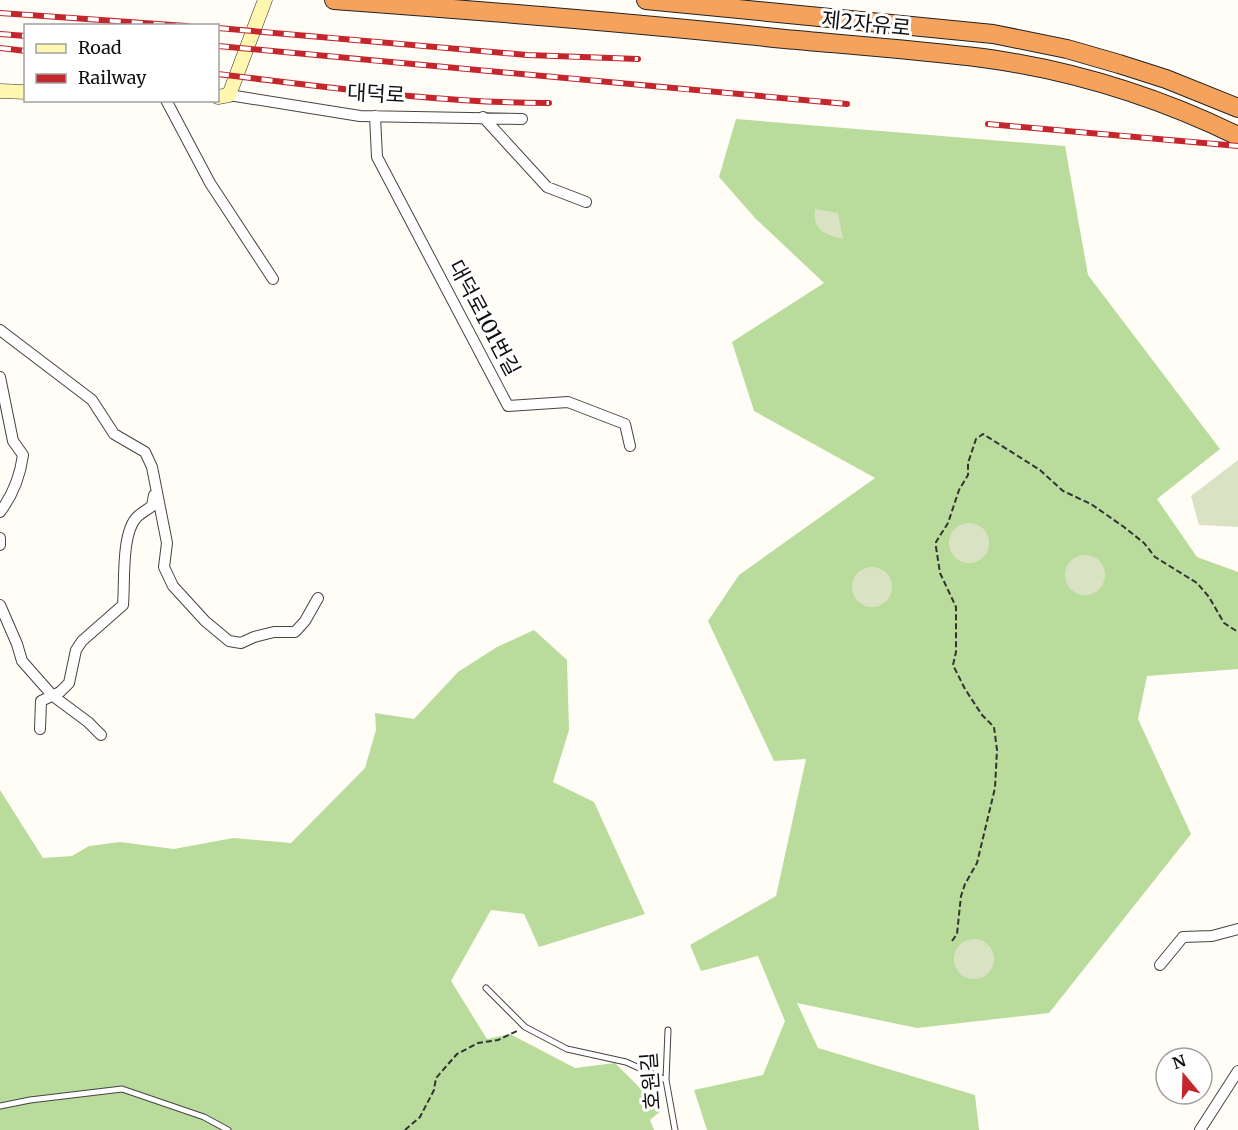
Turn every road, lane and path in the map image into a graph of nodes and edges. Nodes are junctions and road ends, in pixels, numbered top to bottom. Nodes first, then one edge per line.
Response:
1 (265, 0) edge
2 (334, 0) edge
3 (646, 0) edge
4 (0, 91) edge
5 (24, 92) edge
6 (224, 96) edge
7 (167, 102) edge
8 (1238, 108) edge
9 (375, 116) junction
10 (483, 117) junction
11 (522, 119) dead end
12 (1238, 136) edge
13 (586, 202) dead end
14 (273, 279) dead end
15 (0, 330) edge
16 (0, 377) edge
17 (630, 446) dead end
18 (155, 488) junction
19 (0, 512) edge
20 (0, 538) edge
21 (0, 545) edge
22 (318, 598) dead end
23 (0, 605) edge
24 (1238, 632) edge
25 (53, 696) junction
26 (40, 729) dead end
27 (101, 735) dead end
28 (1238, 929) edge
29 (952, 941) dead end
30 (1160, 965) dead end
31 (486, 988) dead end
32 (525, 1027) junction
33 (668, 1030) dead end
34 (1238, 1071) edge
35 (666, 1080) junction
36 (0, 1106) edge
37 (228, 1130) edge
38 (405, 1130) edge
39 (675, 1130) edge
40 (1200, 1130) edge

1 - 6 street, 대덕로
2 - 12 highway, 제2자유로
3 - 8 highway, 제2자유로
4 - 5 street
6 - 9 street, 대덕로
7 - 14 street
9 - 10 street, 대덕로
9 - 17 street, 대덕로101번길
10 - 11 street, 대덕로
10 - 13 street
15 - 18 street
16 - 19 street
18 - 22 street
18 - 25 street
20 - 21 street
23 - 25 street
24 - 29 path
25 - 26 street
25 - 27 street
28 - 30 street
31 - 32 lane
32 - 35 lane
32 - 38 path
33 - 35 lane, 호원길
34 - 40 street
35 - 39 lane, 호원길
36 - 37 lane

